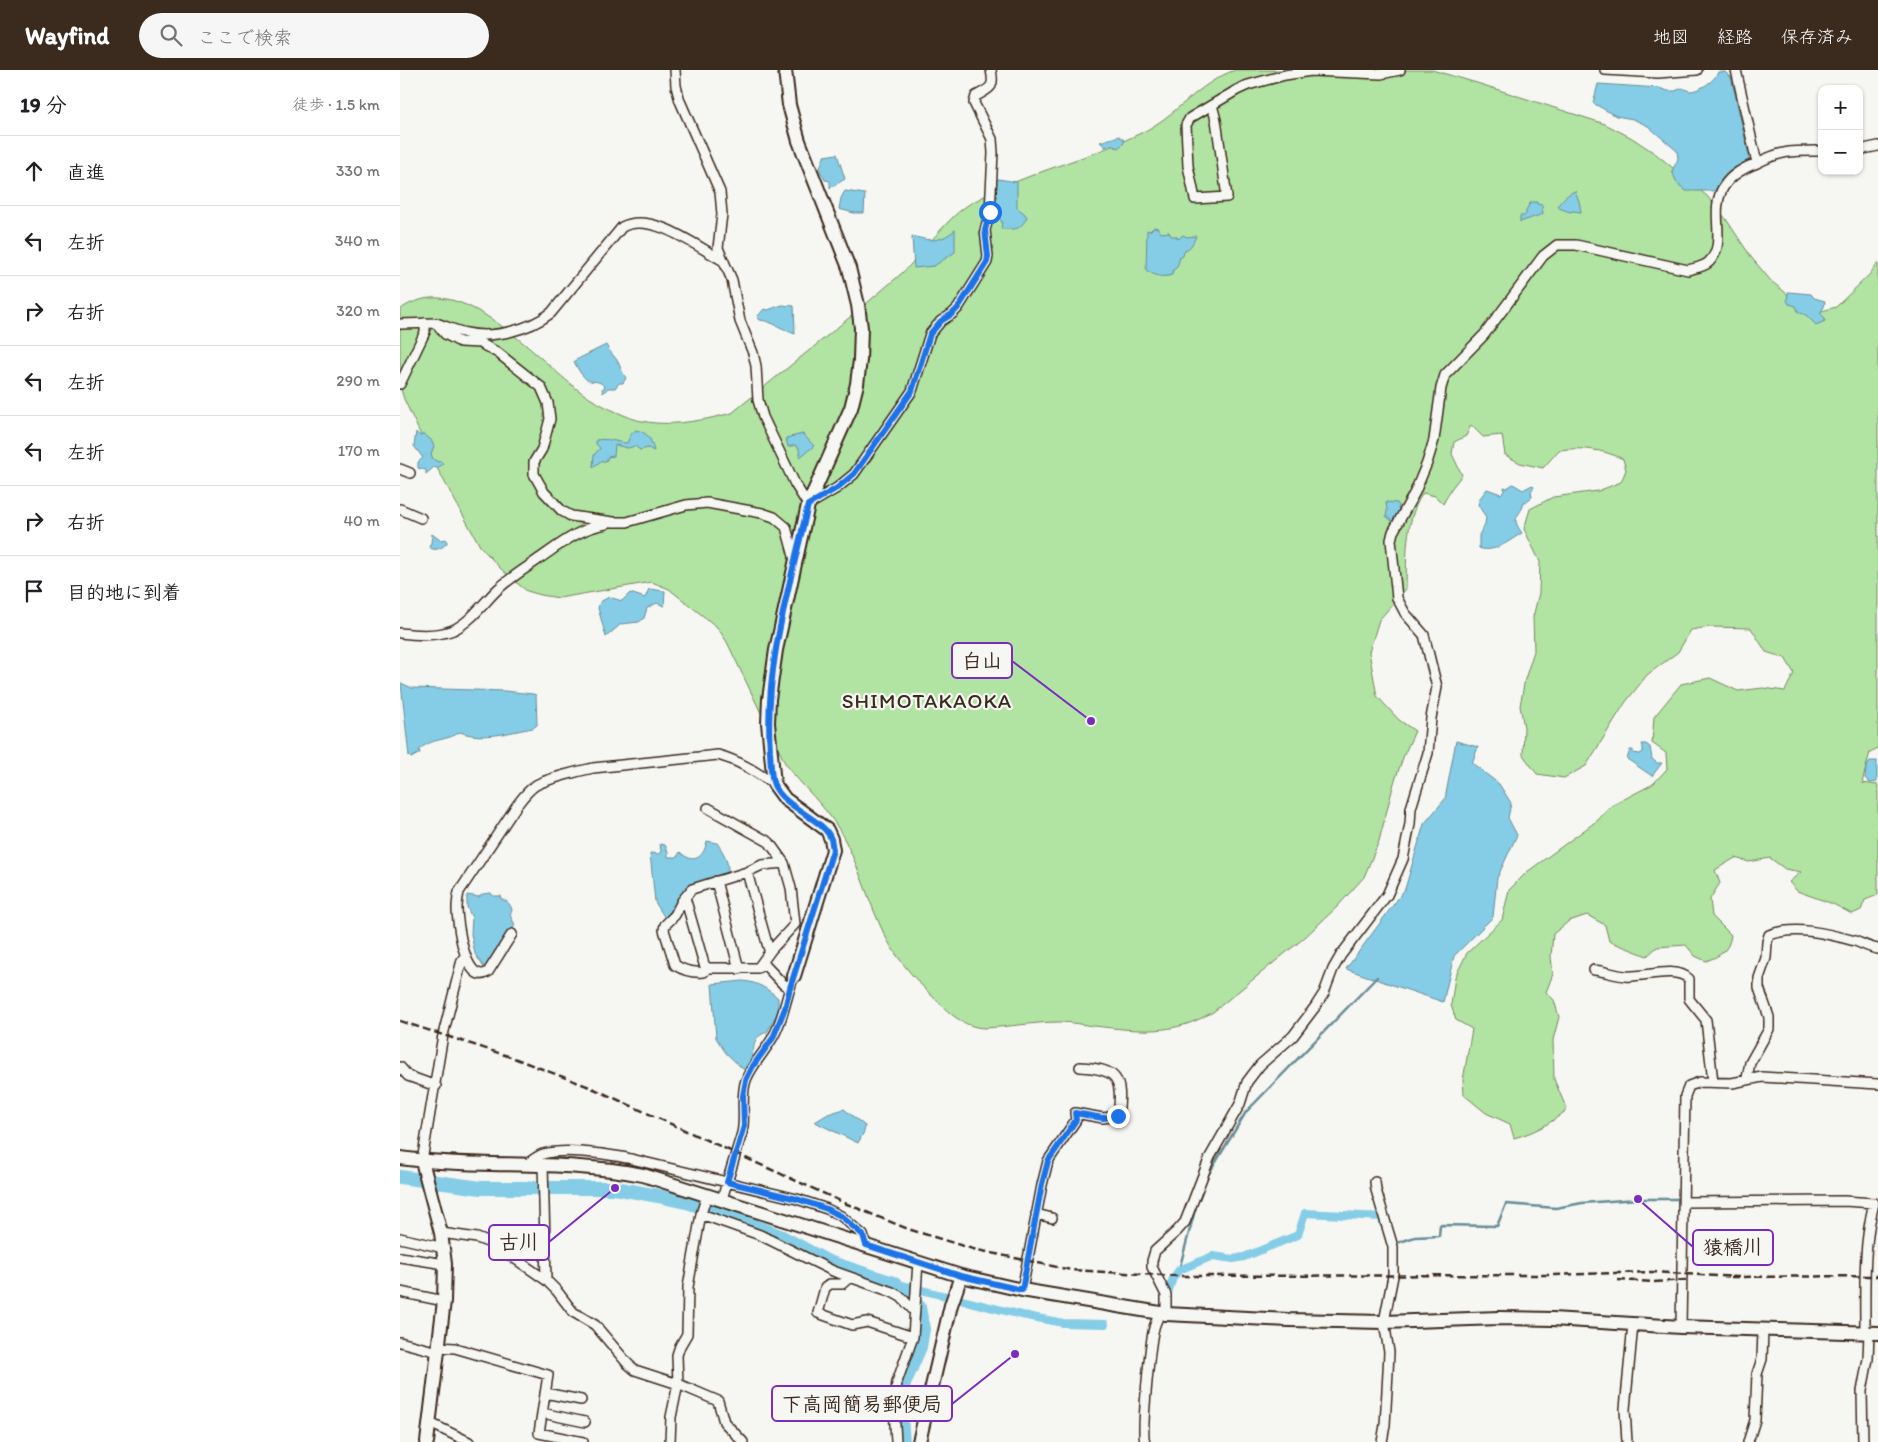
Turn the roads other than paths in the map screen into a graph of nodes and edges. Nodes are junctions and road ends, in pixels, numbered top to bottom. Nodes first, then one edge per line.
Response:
1 (675, 70) edge
2 (785, 70) edge
3 (991, 70) edge
4 (1400, 70) edge
5 (1605, 70) edge
6 (1697, 70) edge
7 (1736, 70) edge
8 (1212, 105) junction
9 (1878, 146) edge
10 (1863, 149) edge
11 (1818, 151) edge
12 (1757, 163) junction
13 (722, 260) junction
14 (436, 322) junction
15 (425, 323) junction
16 (400, 324) edge
17 (400, 384) edge
18 (400, 469) edge
19 (410, 473) dead end
20 (808, 505) junction
21 (400, 509) edge
22 (422, 518) dead end
23 (613, 522) junction
24 (796, 562) junction
25 (400, 633) edge
26 (774, 784) junction
27 (708, 808) dead end
28 (784, 863) junction
29 (747, 872) junction
30 (716, 881) junction
31 (684, 899) junction
32 (512, 934) dead end
33 (1878, 949) edge
34 (771, 950) junction
35 (465, 956) junction
36 (763, 963) junction
37 (707, 968) junction
38 (739, 969) junction
39 (1594, 970) dead end
40 (792, 982) junction
41 (1080, 1066) dead end
42 (401, 1073) edge
43 (1747, 1078) junction
44 (1713, 1082) junction
45 (1878, 1084) edge
46 (436, 1086) junction
47 (400, 1158) edge
48 (422, 1161) junction
49 (526, 1165) junction
50 (543, 1165) junction
51 (727, 1182) junction
52 (1375, 1182) dead end
53 (706, 1198) junction
54 (722, 1199) junction
55 (1684, 1200) junction
56 (702, 1213) junction
57 (1036, 1214) junction
58 (1052, 1218) dead end
59 (441, 1233) junction
60 (400, 1238) edge
61 (866, 1245) junction
62 (444, 1248) junction
63 (400, 1257) edge
64 (918, 1262) junction
65 (446, 1264) junction
66 (961, 1276) junction
67 (850, 1278) junction
68 (546, 1280) junction
69 (1022, 1290) junction
70 (400, 1292) edge
71 (444, 1301) junction
72 (914, 1310) junction
73 (1163, 1314) junction
74 (1384, 1322) junction
75 (1633, 1324) junction
76 (1681, 1328) junction
77 (1763, 1330) junction
78 (1871, 1333) edge
79 (913, 1337) junction
80 (400, 1342) edge
81 (439, 1349) junction
82 (678, 1384) junction
83 (545, 1392) junction
84 (581, 1400) dead end
85 (542, 1413) junction
86 (585, 1422) dead end
87 (430, 1423) junction
88 (427, 1442) edge
89 (469, 1442) edge
90 (583, 1442) edge
91 (670, 1442) edge
92 (743, 1442) edge
93 (896, 1442) edge
94 (919, 1442) edge
95 (1146, 1442) edge
96 (1382, 1442) edge
97 (1626, 1442) edge
98 (1748, 1442) edge
99 (1863, 1442) edge

1 - 13 street
2 - 20 street
3 - 20 street
4 - 8 street
5 - 6 street
7 - 12 street
8 - 8 street
9 - 10 street
11 - 12 street
12 - 73 street
13 - 14 street
13 - 20 street
14 - 15 street
14 - 23 street
15 - 16 street
15 - 17 street
18 - 19 street
20 - 24 street
21 - 22 street
23 - 24 street
23 - 25 street
24 - 26 street
26 - 35 street
26 - 40 street
27 - 28 street
28 - 29 street
28 - 34 street
29 - 30 street
29 - 34 street
30 - 31 street
30 - 38 street
31 - 37 street
31 - 37 street
32 - 35 street
33 - 43 street
34 - 36 street
35 - 46 street
36 - 38 street
36 - 40 street
37 - 38 street
39 - 44 street
40 - 51 street
41 - 57 street
42 - 46 street
43 - 44 street
43 - 45 street
44 - 55 street
46 - 48 street
47 - 48 street
48 - 49 street
48 - 59 street
49 - 50 street
49 - 51 street
50 - 53 street
50 - 68 street
51 - 54 street
51 - 61 street
52 - 74 street
53 - 54 street
53 - 56 street
54 - 61 street
55 - 76 street
55 - 78 street
56 - 67 street
56 - 82 street
57 - 58 street
57 - 69 street
59 - 62 street
59 - 68 street
60 - 62 street
61 - 64 street
62 - 65 street
63 - 65 street
64 - 66 street
64 - 72 street
65 - 71 street
66 - 69 street
66 - 94 street
67 - 72 street
67 - 79 street
68 - 82 street
69 - 73 street
70 - 71 street
71 - 81 street
72 - 79 street
73 - 74 street
73 - 95 street
74 - 75 street
74 - 96 street
75 - 76 street
75 - 97 street
76 - 77 street
77 - 78 street
77 - 98 street
78 - 99 street
79 - 93 street
80 - 81 street
81 - 83 street
81 - 87 street
82 - 91 street
82 - 92 street
83 - 84 street
83 - 85 street
85 - 86 street
85 - 90 street
87 - 88 street
87 - 89 street

